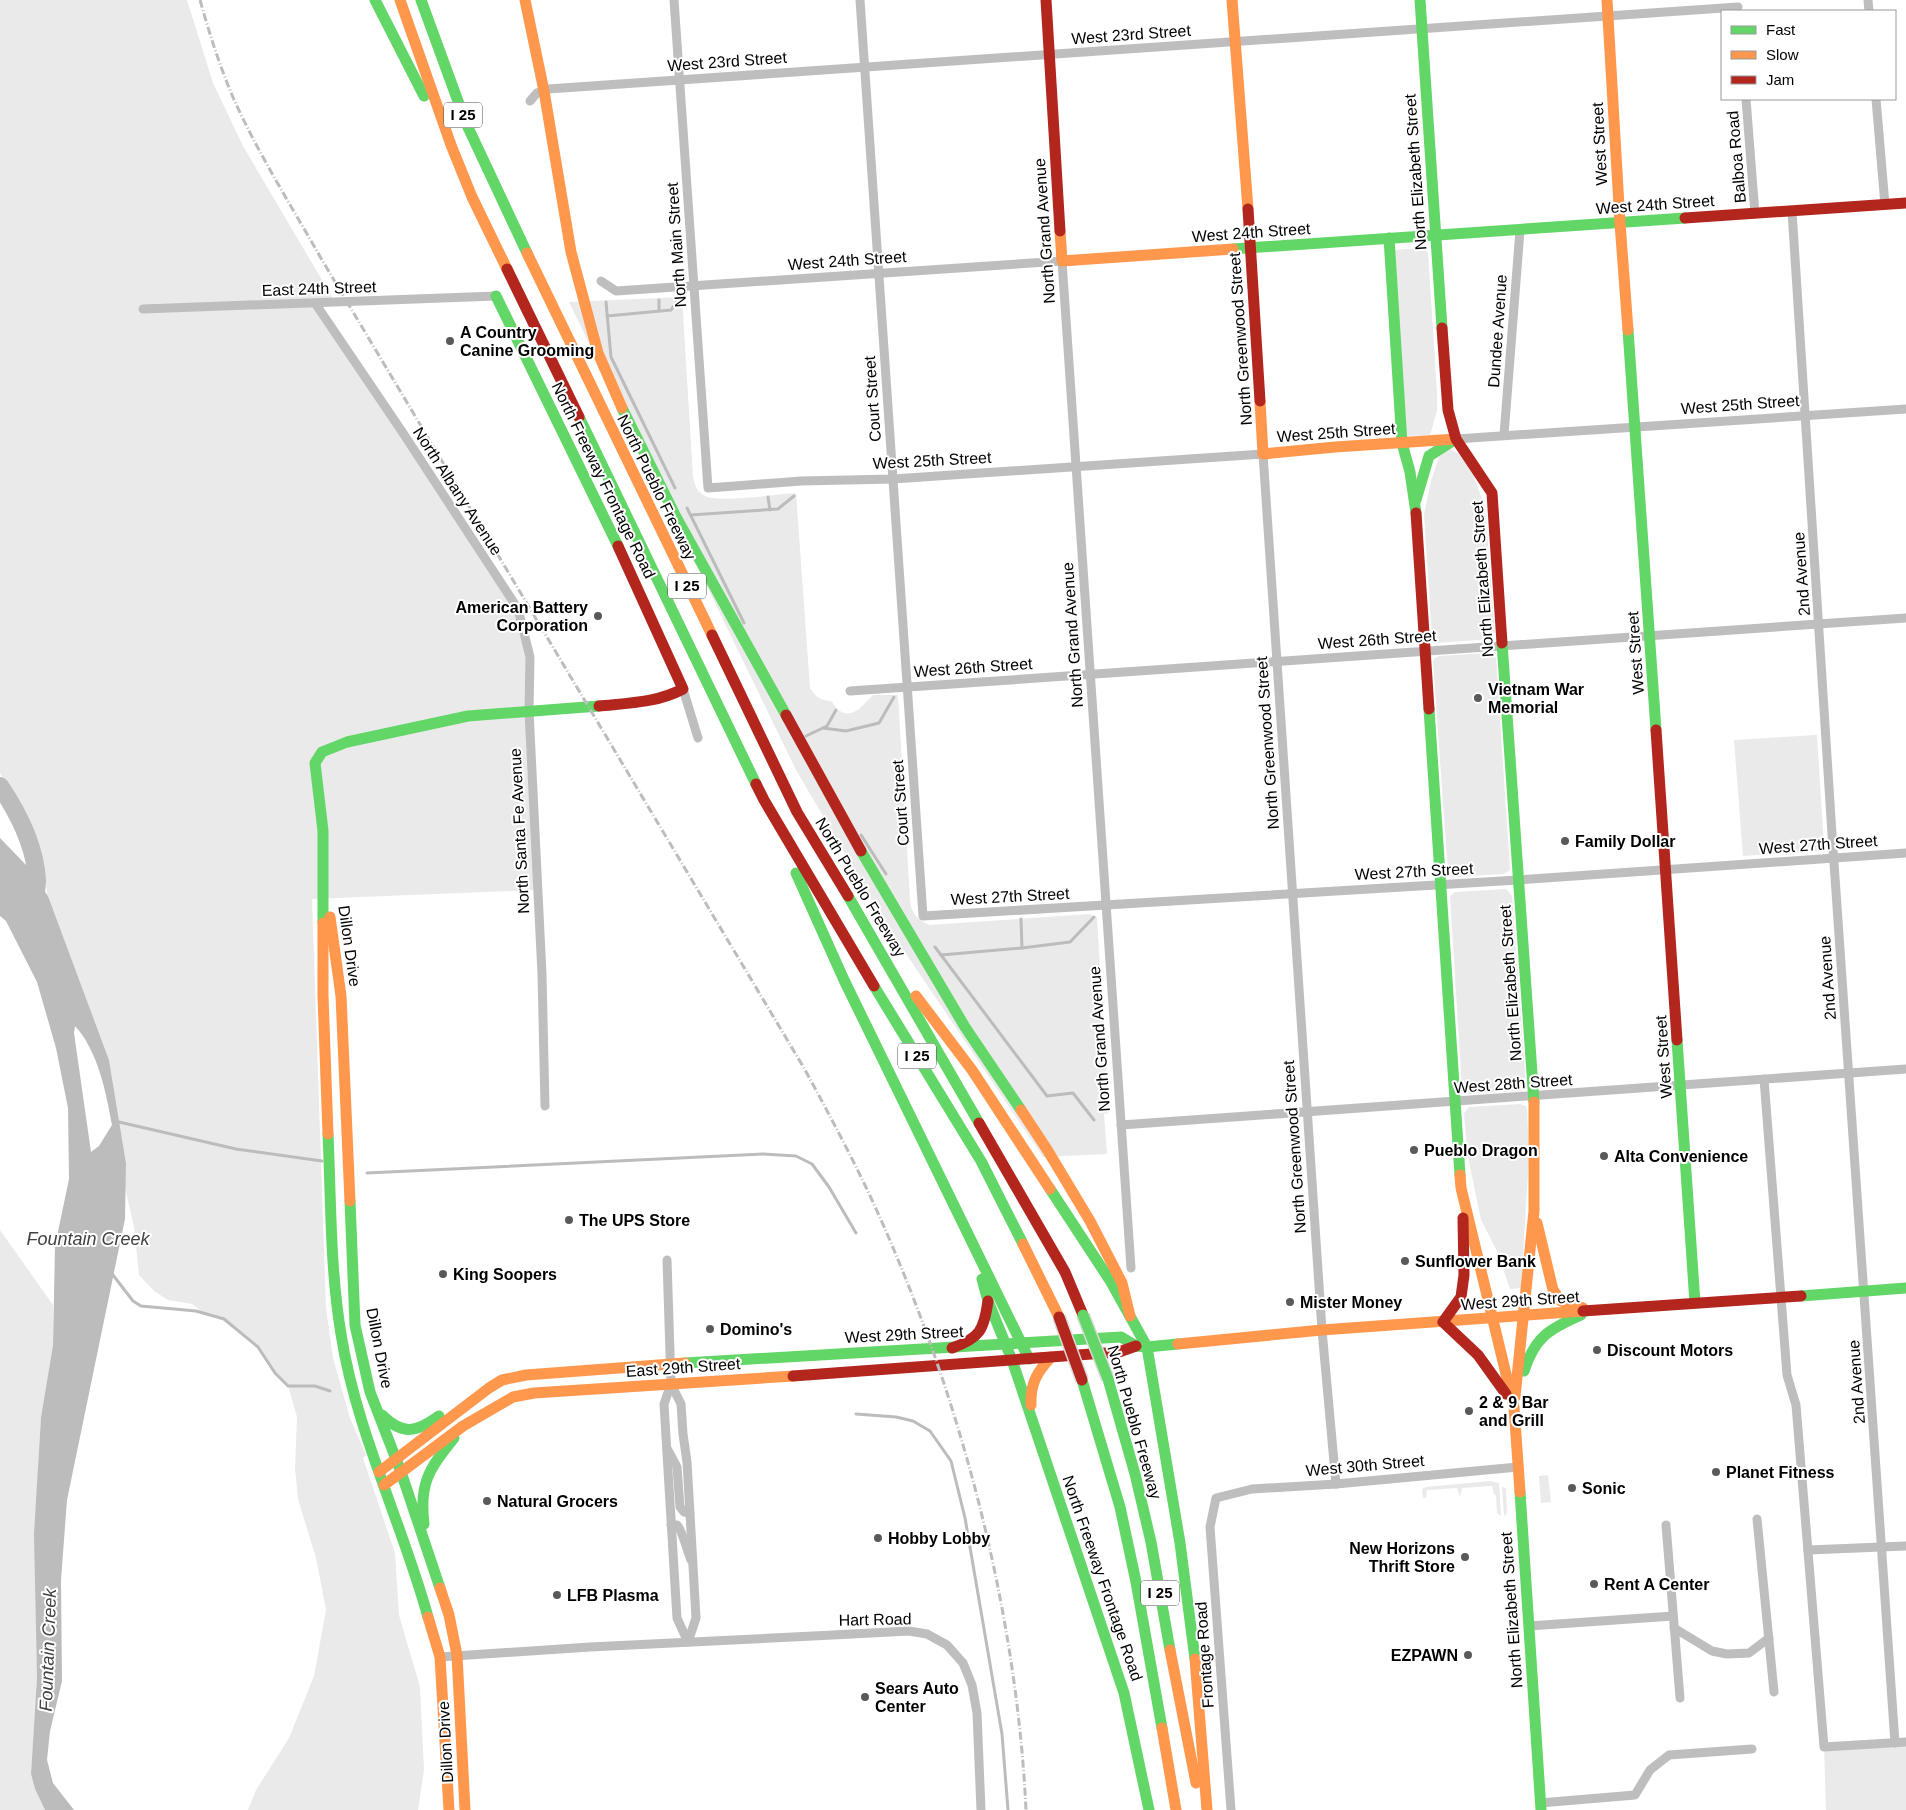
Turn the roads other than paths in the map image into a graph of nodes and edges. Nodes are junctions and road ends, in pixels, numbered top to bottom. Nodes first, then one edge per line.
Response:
1 (375, 0) edge
2 (400, 0) edge
3 (421, 0) edge
4 (525, 0) edge
5 (674, 0) edge
6 (860, 0) edge
7 (1046, 0) edge
8 (1232, 0) edge
9 (1420, 0) edge
10 (1607, 0) edge
11 (1738, 6) edge
12 (1608, 16) junction
13 (1422, 30) junction
14 (1234, 42) junction
15 (1050, 54) junction
16 (864, 68) junction
17 (679, 79) junction
18 (544, 90) junction
19 (1746, 100) edge
20 (1876, 100) edge
21 (530, 101) dead end
22 (451, 145) junction
23 (1906, 203) edge
24 (1885, 205) junction
25 (1792, 211) junction
26 (1756, 214) junction
27 (1620, 223) junction
28 (1520, 230) junction
29 (1435, 236) junction
30 (1388, 238) junction
31 (1250, 248) junction
32 (1062, 261) junction
33 (879, 274) junction
34 (601, 281) dead end
35 (694, 287) junction
36 (496, 296) joint
37 (315, 303) junction
38 (143, 309) dead end
39 (1906, 409) edge
40 (1806, 416) junction
41 (1636, 427) junction
42 (1504, 435) junction
43 (1456, 439) junction
44 (1402, 443) junction
45 (1263, 454) junction
46 (1077, 466) junction
47 (893, 479) junction
48 (708, 488) joint
49 (1415, 504) junction
50 (1906, 618) edge
51 (1820, 623) junction
52 (1650, 636) junction
53 (1503, 645) junction
54 (1425, 650) junction
55 (1278, 660) junction
56 (1090, 674) junction
57 (907, 687) junction
58 (683, 689) junction
59 (850, 691) dead end
60 (529, 711) junction
61 (698, 738) dead end
62 (764, 800) junction
63 (1906, 853) edge
64 (1834, 858) junction
65 (1666, 869) junction
66 (324, 880) junction
67 (1518, 880) junction
68 (1441, 884) junction
69 (1294, 893) junction
70 (1106, 905) junction
71 (923, 916) joint
72 (873, 938) junction
73 (1906, 1070) edge
74 (1849, 1074) junction
75 (1764, 1079) junction
76 (1682, 1086) junction
77 (1534, 1097) junction
78 (1455, 1102) junction
79 (546, 1106) dead end
80 (1308, 1112) junction
81 (1121, 1125) junction
82 (1462, 1196) junction
83 (1534, 1211) junction
84 (969, 1236) junction
85 (666, 1260) dead end
86 (1131, 1268) dead end
87 (1906, 1288) edge
88 (1865, 1292) junction
89 (1781, 1297) junction
90 (988, 1301) junction
91 (1695, 1303) junction
92 (1590, 1310) junction
93 (1524, 1315) junction
94 (1130, 1316) junction
95 (1493, 1318) junction
96 (1443, 1322) junction
97 (1322, 1330) junction
98 (1021, 1343) junction
99 (1006, 1344) junction
100 (1142, 1346) junction
101 (952, 1348) junction
102 (1051, 1357) junction
103 (1029, 1359) junction
104 (1012, 1360) junction
105 (671, 1364) junction
106 (671, 1384) junction
107 (489, 1388) junction
108 (1514, 1407) junction
109 (378, 1410) junction
110 (1033, 1422) junction
111 (463, 1426) junction
112 (667, 1448) junction
113 (396, 1460) junction
114 (1518, 1467) junction
115 (379, 1472) junction
116 (400, 1472) junction
117 (1336, 1484) junction
118 (384, 1486) junction
119 (1216, 1498) joint
120 (690, 1513) junction
121 (1757, 1519) dead end
122 (671, 1525) junction
123 (1666, 1525) dead end
124 (1906, 1546) edge
125 (1882, 1547) junction
126 (1808, 1550) junction
127 (431, 1559) junction
128 (694, 1565) junction
129 (1673, 1616) junction
130 (1529, 1626) junction
131 (1674, 1628) junction
132 (1769, 1638) junction
133 (688, 1642) junction
134 (457, 1655) junction
135 (440, 1657) junction
136 (1774, 1692) dead end
137 (1680, 1698) dead end
138 (1906, 1742) edge
139 (1895, 1743) junction
140 (1752, 1749) dead end
141 (1541, 1806) edge
142 (449, 1810) edge
143 (465, 1810) edge
144 (981, 1810) edge
145 (1149, 1810) edge
146 (1176, 1810) edge
147 (1201, 1810) edge
148 (1207, 1810) edge
149 (1231, 1810) edge

1 - 22 main road
2 - 22 main road, I 25
3 - 72 main road, North Pueblo Freeway / I 25
4 - 18 main road
5 - 17 street, North Main Street
6 - 16 street, Court Street
7 - 15 main road, North Grand Avenue
8 - 14 main road, North Greenwood Street
9 - 13 main road, North Elizabeth Street
10 - 12 main road, West Street
11 - 12 street, West 23rd Street
12 - 13 street, West 23rd Street
12 - 27 main road, West Street
13 - 14 street, West 23rd Street
13 - 29 main road, North Elizabeth Street
14 - 15 street, West 23rd Street
14 - 31 main road, North Greenwood Street
15 - 16 street, West 23rd Street
15 - 32 main road, North Grand Avenue
16 - 17 street, West 23rd Street
16 - 33 street, Court Street
17 - 18 street, West 23rd Street
17 - 35 street, North Main Street
18 - 21 street
18 - 94 main road
19 - 26 street, Balboa Road
20 - 24 street
22 - 62 main road, I 25
23 - 24 main road, West 24th Street
24 - 25 main road, West 24th Street
25 - 26 main road, West 24th Street
25 - 40 street, 2nd Avenue
26 - 27 main road, West 24th Street
27 - 28 main road, West 24th Street
27 - 41 main road, West Street
28 - 29 main road, West 24th Street
28 - 42 street, Dundee Avenue
29 - 30 main road, West 24th Street
29 - 43 main road, North Elizabeth Street
30 - 31 main road, West 24th Street
30 - 44 main road, North Elizabeth Street
31 - 32 main road, West 24th Street
31 - 45 main road, North Greenwood Street
32 - 33 street, West 24th Street
32 - 46 street, North Grand Avenue
33 - 35 street, West 24th Street
33 - 47 street, Court Street
34 - 35 street, West 24th Street
35 - 48 street, North Main Street
36 - 37 street, East 24th Street
36 - 58 main road, North Freeway Frontage Road
37 - 38 street, East 24th Street
37 - 60 street, North Albany Avenue
39 - 40 street, West 25th Street
40 - 41 street, West 25th Street
40 - 51 street, 2nd Avenue
41 - 42 street, West 25th Street
41 - 52 main road, West Street
42 - 43 street, West 25th Street
43 - 44 main road, West 25th Street
43 - 49 main road
43 - 53 main road, North Elizabeth Street
44 - 45 main road, West 25th Street
44 - 49 main road, North Elizabeth Street
45 - 46 street, West 25th Street
45 - 55 street, North Greenwood Street
46 - 47 street, West 25th Street
46 - 56 street, North Grand Avenue
47 - 48 street, West 25th Street
47 - 57 street, Court Street
49 - 54 main road, North Elizabeth Street
50 - 51 street, West 26th Street
51 - 52 street, West 26th Street
51 - 64 street, 2nd Avenue
52 - 53 street, West 26th Street
52 - 65 main road, West Street
53 - 54 street, West 26th Street
53 - 67 main road, North Elizabeth Street
54 - 55 street, West 26th Street
54 - 68 main road, North Elizabeth Street
55 - 56 street, West 26th Street
55 - 69 street, North Greenwood Street
56 - 57 street, West 26th Street
56 - 70 street, North Grand Avenue
57 - 59 street, West 26th Street
57 - 71 street, Court Street
58 - 60 main road
58 - 61 street, North Freeway Frontage Road
60 - 66 main road, Dillon Drive
60 - 79 street, North Santa Fe Avenue
62 - 84 main road
62 - 146 main road, I 25, bridge
63 - 64 street, West 27th Street
64 - 65 street, West 27th Street
64 - 74 street, 2nd Avenue
65 - 67 street, West 27th Street
65 - 76 main road, West Street
66 - 109 main road, Dillon Drive
66 - 115 main road, Dillon Drive
67 - 68 street, West 27th Street
67 - 77 main road, North Elizabeth Street
68 - 69 street, West 27th Street
68 - 78 main road, North Elizabeth Street
69 - 70 street, West 27th Street
69 - 80 street, North Greenwood Street
70 - 71 street, West 27th Street
70 - 81 street, North Grand Avenue
72 - 94 main road
72 - 147 main road, North Pueblo Freeway / I 25, bridge
73 - 74 street, West 28th Street
74 - 75 street, West 28th Street
74 - 88 street, 2nd Avenue
75 - 76 street, West 28th Street
75 - 89 street
76 - 77 street, West 28th Street
76 - 91 main road, West Street
77 - 78 street, West 28th Street
77 - 83 main road, North Elizabeth Street
78 - 80 street, West 28th Street
78 - 82 main road, North Elizabeth Street
80 - 81 street, West 28th Street
80 - 97 street, North Greenwood Street
81 - 86 street, North Grand Avenue
82 - 95 main road, North Elizabeth Street
82 - 96 main road
83 - 92 main road
83 - 93 main road, North Elizabeth Street
84 - 90 main road, North Freeway Frontage Road
84 - 98 main road
85 - 105 street
87 - 88 main road, West 29th Street
88 - 89 main road, West 29th Street
88 - 125 street, 2nd Avenue
89 - 91 main road, West 29th Street
89 - 126 street
90 - 99 main road, North Freeway Frontage Road
90 - 101 main road
91 - 92 main road, West 29th Street
92 - 93 main road, West 29th Street
92 - 108 main road
93 - 95 main road, West 29th Street
93 - 108 main road, North Elizabeth Street
94 - 100 main road
95 - 96 main road, West 29th Street
95 - 108 main road, North Elizabeth Street
96 - 97 main road, West 29th Street
96 - 108 main road
97 - 100 main road, West 29th Street
97 - 117 street, North Greenwood Street
98 - 99 main road, West 29th Street
98 - 100 main road, West 29th Street
98 - 103 main road
99 - 101 main road, West 29th Street
99 - 104 main road, North Freeway Frontage Road
100 - 102 main road, West 29th Street
100 - 148 main road
101 - 105 main road, West 29th Street
102 - 103 main road, West 29th Street
102 - 110 main road
103 - 104 main road, West 29th Street
104 - 106 main road, East 29th Street
104 - 110 main road, North Freeway Frontage Road
105 - 106 street
105 - 107 main road, East 29th Street
106 - 111 main road, East 29th Street
106 - 112 street
106 - 120 street
107 - 109 main road
107 - 113 main road, East 29th Street
108 - 114 main road, North Elizabeth Street
109 - 113 main road, Dillon Drive
110 - 145 main road, North Freeway Frontage Road
111 - 116 main road, East 29th Street
111 - 127 main road
112 - 120 street
112 - 122 street
113 - 115 main road, East 29th Street
113 - 116 main road, Dillon Drive
114 - 117 street, West 30th Street
114 - 130 main road, North Elizabeth Street
115 - 118 main road, Dillon Drive
116 - 118 main road, East 29th Street
116 - 127 main road, Dillon Drive
117 - 119 street, West 30th Street
118 - 135 main road, Dillon Drive
119 - 149 street, Frontage Road
120 - 128 street
121 - 132 street
122 - 128 street
122 - 133 street
123 - 129 street
124 - 125 street
125 - 126 street
125 - 139 street, 2nd Avenue
126 - 139 street
127 - 134 main road, Dillon Drive
128 - 133 street
129 - 130 street
129 - 131 street
130 - 141 main road, North Elizabeth Street
131 - 132 street
131 - 137 street
132 - 136 street
133 - 134 street, Hart Road
133 - 144 street, Hart Road
134 - 135 street, Hart Road
134 - 143 main road, Dillon Drive
135 - 142 main road, Dillon Drive
138 - 139 street
140 - 141 street

